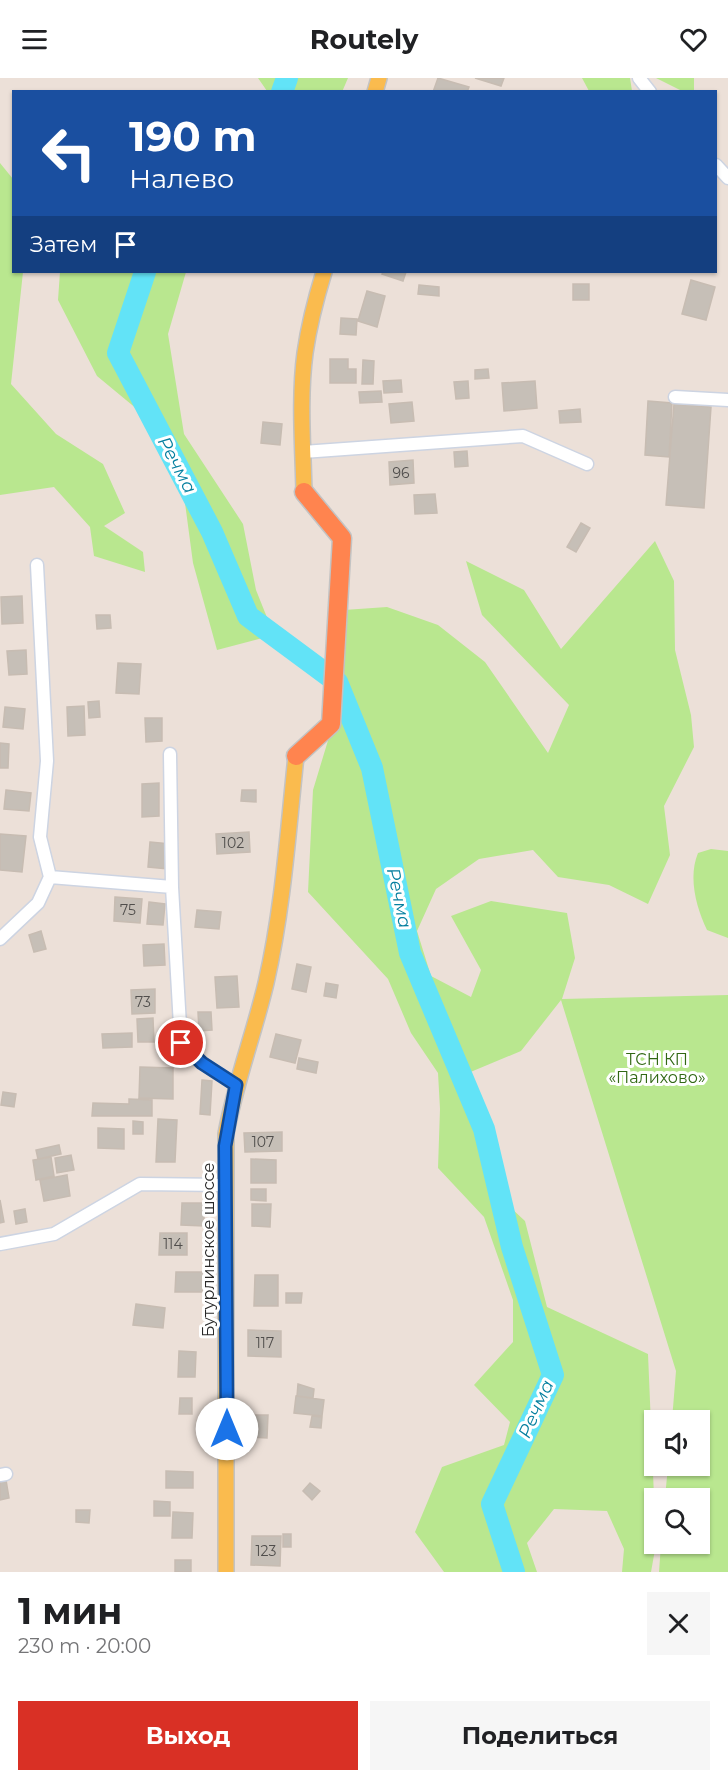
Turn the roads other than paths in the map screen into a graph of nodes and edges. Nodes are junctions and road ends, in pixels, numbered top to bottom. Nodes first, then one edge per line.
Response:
1 (639, 78) edge
2 (648, 90) edge
3 (717, 166) edge
4 (728, 178) edge
5 (324, 273) edge
6 (675, 397) dead end
7 (728, 400) edge
8 (303, 452) junction
9 (587, 464) dead end
10 (304, 492) joint
11 (37, 565) dead end
12 (170, 754) dead end
13 (296, 756) joint
14 (50, 877) junction
15 (172, 887) junction
16 (0, 939) edge
17 (236, 1085) junction
18 (226, 1185) junction
19 (0, 1244) edge
20 (226, 1572) edge

1 - 2 street
3 - 4 street
5 - 8 main road
6 - 7 street
8 - 9 street
8 - 10 main road
10 - 13 highway
11 - 14 street
12 - 15 street
13 - 17 main road, Бутурлинское шоссе
14 - 15 street
14 - 16 street
15 - 17 street
17 - 18 main road, Бутурлинское шоссе
18 - 19 street
18 - 20 main road, Бутурлинское шоссе

